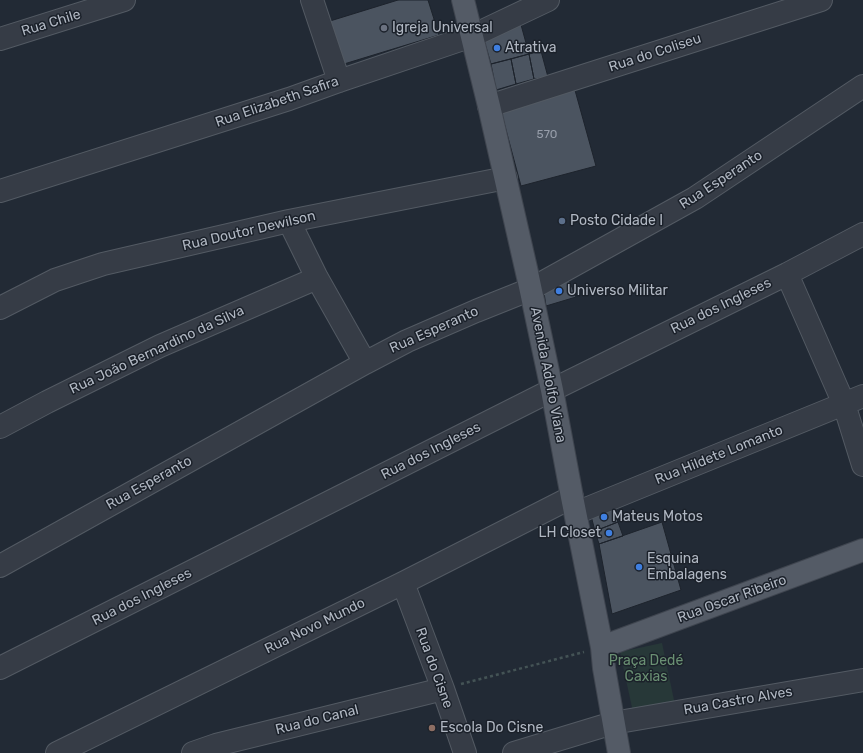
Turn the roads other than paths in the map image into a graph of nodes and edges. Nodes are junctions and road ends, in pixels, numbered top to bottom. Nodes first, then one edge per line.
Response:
1 (124, 0) edge
2 (312, 0) edge
3 (463, 0) edge
4 (548, 0) edge
5 (821, 0) edge
6 (472, 36) junction
7 (0, 39) edge
8 (339, 81) junction
9 (863, 86) edge
10 (489, 106) junction
11 (506, 178) junction
12 (0, 191) edge
13 (289, 221) junction
14 (863, 234) edge
15 (787, 274) junction
16 (317, 278) junction
17 (531, 289) junction
18 (0, 308) edge
19 (365, 363) junction
20 (552, 390) junction
21 (853, 400) edge
22 (0, 427) edge
23 (863, 465) edge
24 (574, 505) junction
25 (863, 550) edge
26 (0, 566) edge
27 (403, 583) junction
28 (602, 647) junction
29 (0, 668) edge
30 (863, 680) edge
31 (443, 688) junction
32 (613, 723) junction
33 (217, 749) edge
34 (57, 753) edge
35 (193, 753) edge
36 (464, 753) edge
37 (514, 753) edge
38 (619, 753) edge

1 - 7 street, Rua Chile
2 - 8 street
3 - 6 main road, Avenida Adolfo Viana
4 - 6 street, Rua Elizabeth Safira
5 - 10 street, Rua do Coliseu
6 - 8 street, Rua Elizabeth Safira
6 - 10 main road, Avenida Adolfo Viana
8 - 12 street, Rua Elizabeth Safira
9 - 17 street, Rua Esperanto
10 - 11 main road, Avenida Adolfo Viana
11 - 13 street, Rua Doutor Dewilson
11 - 17 main road, Avenida Adolfo Viana
13 - 16 street
13 - 18 street, Rua Doutor Dewilson
14 - 15 street, Rua dos Ingleses
15 - 20 street, Rua dos Ingleses
15 - 21 street
16 - 19 street
16 - 22 street, Rua João Bernardino da Silva
17 - 19 street, Rua Esperanto
17 - 20 main road, Avenida Adolfo Viana
19 - 26 street, Rua Esperanto
20 - 24 main road, Avenida Adolfo Viana
20 - 29 street, Rua dos Ingleses
21 - 23 street
21 - 24 street, Rua Hildete Lomanto
24 - 27 street, Rua Novo Mundo
24 - 28 main road, Avenida Adolfo Viana
25 - 28 main road, Rua Oscar Ribeiro
27 - 31 street, Rua do Cisne
27 - 34 street, Rua Novo Mundo
28 - 32 main road, Avenida Adolfo Viana
30 - 32 street, Rua Castro Alves
31 - 33 street, Rua do Canal
31 - 36 street, Rua do Cisne
32 - 37 street, Rua Castro Alves
32 - 38 main road, Avenida Adolfo Viana
33 - 35 street, Rua do Canal

